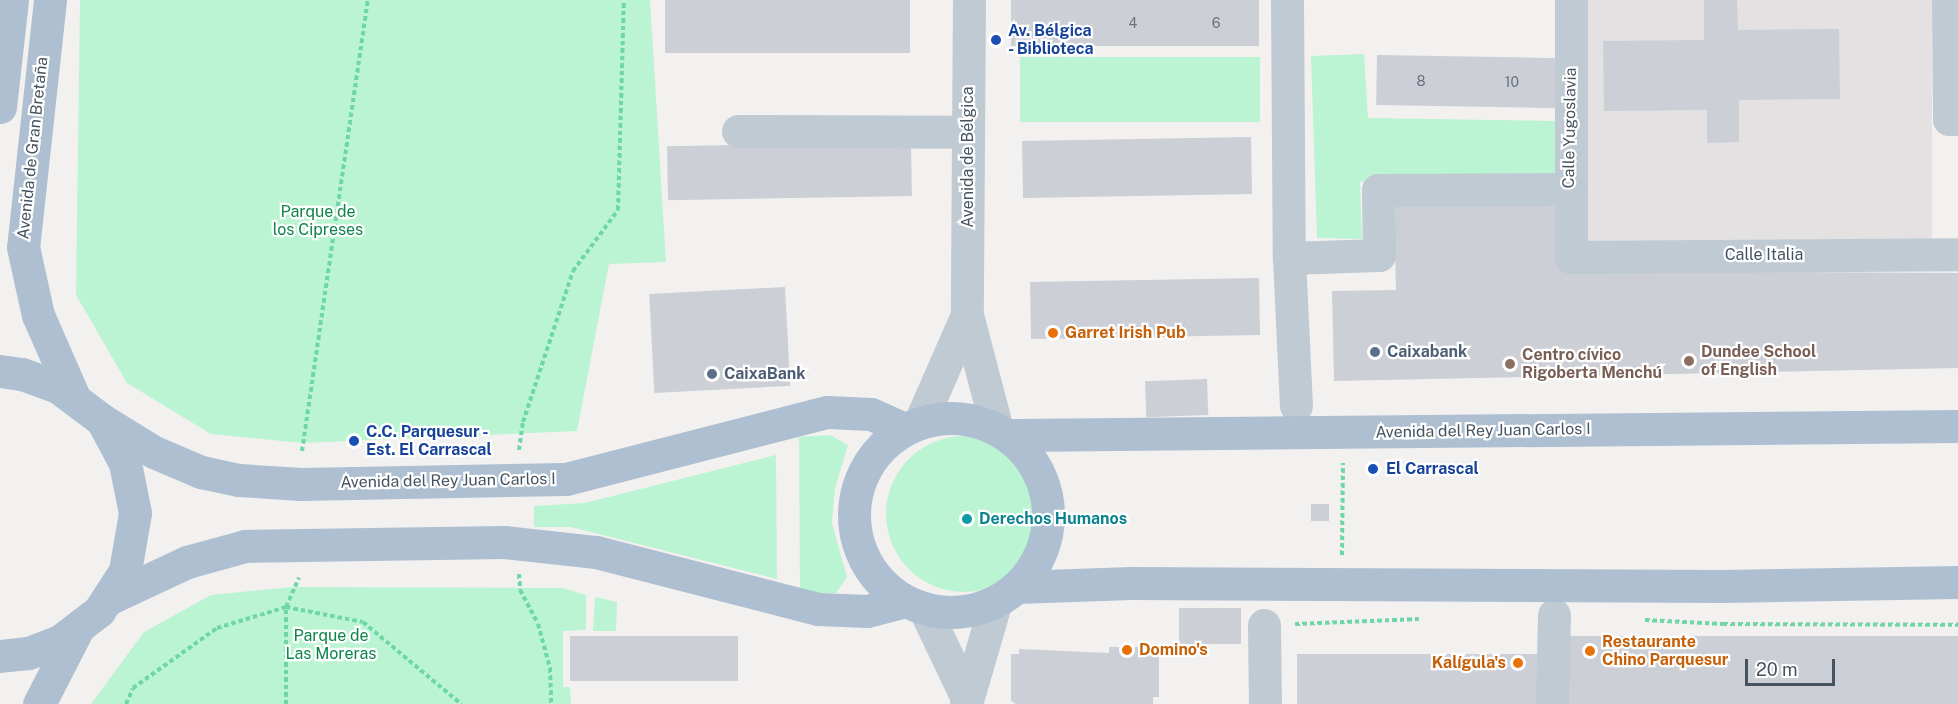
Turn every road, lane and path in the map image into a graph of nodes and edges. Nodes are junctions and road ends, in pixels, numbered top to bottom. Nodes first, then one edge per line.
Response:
1 (12, 0) edge
2 (50, 0) edge
3 (368, 0) edge
4 (624, 0) edge
5 (969, 0) edge
6 (1287, 0) edge
7 (1571, 0) edge
8 (1948, 0) edge
9 (0, 107) edge
10 (1958, 118) edge
11 (738, 131) dead end
12 (968, 132) junction
13 (1569, 189) junction
14 (1958, 254) edge
15 (1571, 257) joint
16 (1289, 258) junction
17 (967, 315) junction
18 (0, 371) edge
19 (73, 395) junction
20 (1296, 406) dead end
21 (102, 420) junction
22 (912, 426) junction
23 (1958, 426) edge
24 (1003, 432) junction
25 (1343, 433) junction
26 (519, 448) dead end
27 (302, 451) dead end
28 (519, 575) dead end
29 (300, 577) dead end
30 (1958, 582) edge
31 (1342, 584) junction
32 (1006, 594) junction
33 (110, 598) junction
34 (915, 604) junction
35 (286, 606) junction
36 (1554, 615) dead end
37 (1422, 619) dead end
38 (1632, 619) dead end
39 (1338, 621) junction
40 (1264, 625) joint
41 (1958, 625) edge
42 (76, 632) junction
43 (0, 656) edge
44 (966, 700) edge
45 (39, 704) edge
46 (126, 704) edge
47 (286, 704) edge
48 (461, 704) edge
49 (551, 704) edge
50 (1265, 704) edge
51 (1552, 704) edge

1 - 9 main road
2 - 19 main road, Avenida de Gran Bretaña
3 - 27 path
4 - 26 path
5 - 12 street, Avenida de Bélgica
6 - 16 street
7 - 13 street, Calle Yugoslavia
8 - 10 street
11 - 12 street
12 - 17 street, Avenida de Bélgica
13 - 15 street, Calle Yugoslavia
13 - 16 street
14 - 15 street, Calle Italia
16 - 20 street
17 - 22 street
17 - 24 street
18 - 19 main road
19 - 21 main road
21 - 22 main road, Avenida del Rey Juan Carlos I
21 - 33 main road
22 - 24 main road
22 - 34 main road
23 - 25 main road, Avenida del Rey Juan Carlos I
24 - 25 main road, Avenida del Rey Juan Carlos I
24 - 32 main road
25 - 31 path
28 - 49 path
29 - 35 path
30 - 31 main road
31 - 32 main road
31 - 39 path
32 - 34 main road
32 - 44 street
33 - 34 main road
33 - 42 main road
34 - 44 street
35 - 46 path
35 - 47 path
35 - 48 path
36 - 51 street
37 - 39 path
38 - 41 path
39 - 40 path
40 - 50 street
42 - 43 main road
42 - 45 main road

